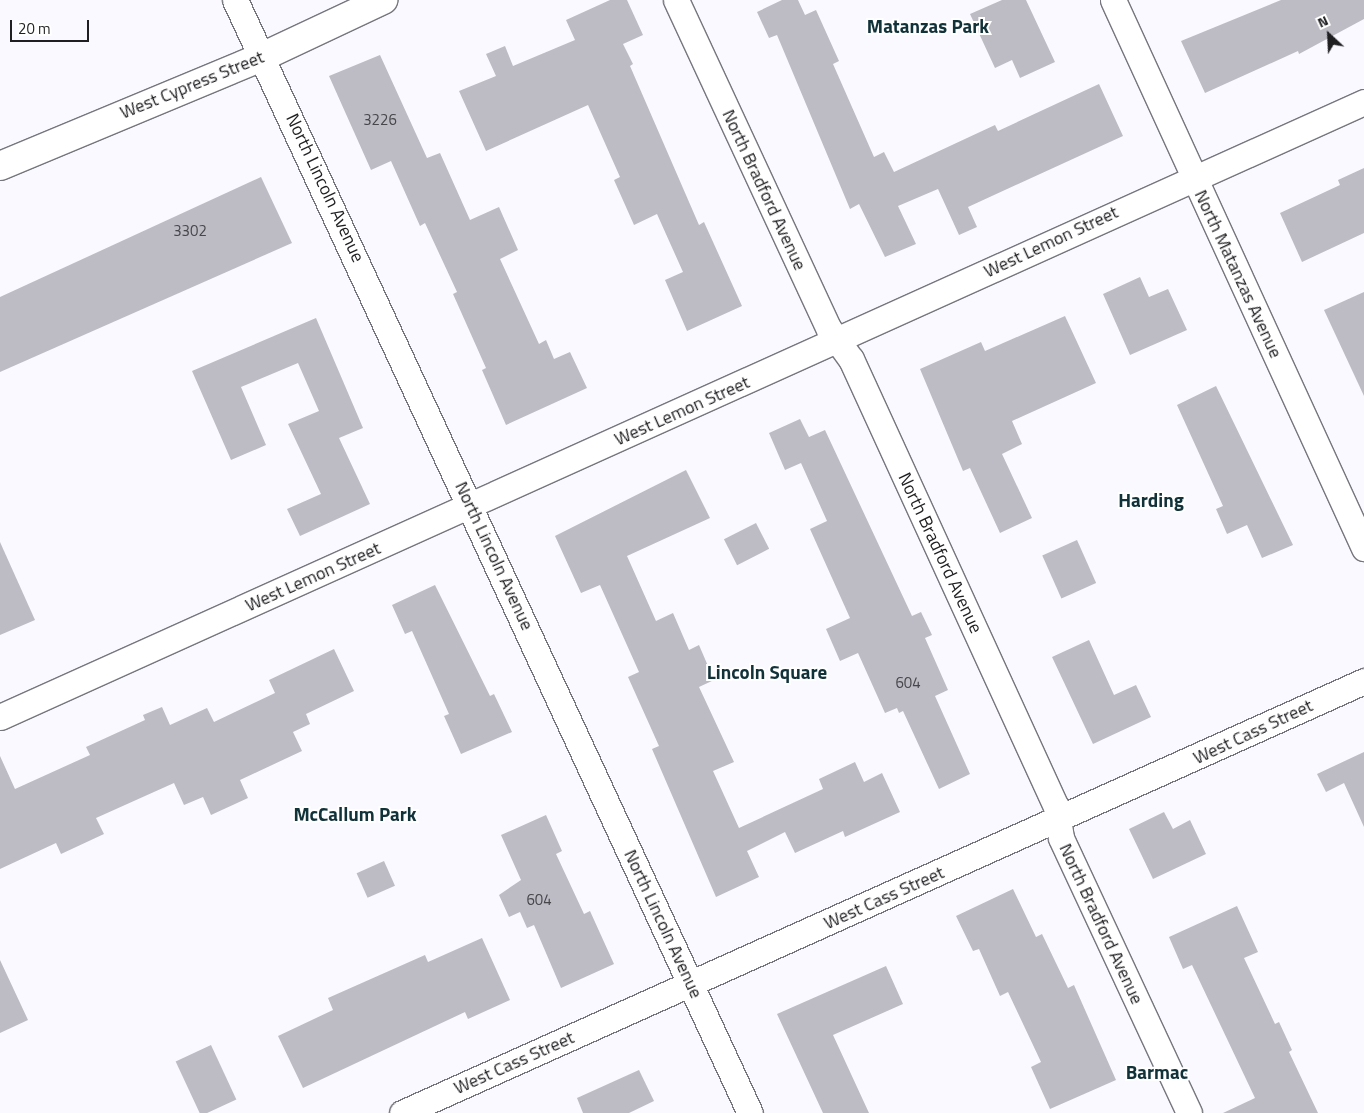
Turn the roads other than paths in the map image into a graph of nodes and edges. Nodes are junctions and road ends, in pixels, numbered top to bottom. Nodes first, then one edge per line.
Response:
1 (235, 0) edge
2 (383, 0) edge
3 (676, 0) edge
4 (1113, 0) edge
5 (264, 56) junction
6 (1364, 102) edge
7 (0, 166) edge
8 (1194, 178) junction
9 (838, 341) junction
10 (472, 506) junction
11 (1364, 548) edge
12 (1364, 681) edge
13 (0, 717) edge
14 (1058, 821) junction
15 (690, 984) junction
16 (402, 1113) edge
17 (750, 1113) edge
18 (1189, 1113) edge

1 - 5 street, North Lincoln Avenue
2 - 5 street, West Cypress Street
3 - 9 street, North Bradford Avenue
4 - 8 street, North Matanzas Avenue
5 - 7 street, West Cypress Street
5 - 10 street, North Lincoln Avenue
6 - 8 street, West Lemon Street
8 - 9 street, West Lemon Street
8 - 11 street, North Matanzas Avenue
9 - 10 street, West Lemon Street
9 - 14 street, North Bradford Avenue
10 - 13 street, West Lemon Street
10 - 15 street, North Lincoln Avenue
12 - 14 street, West Cass Street
14 - 15 street, West Cass Street
14 - 18 street, North Bradford Avenue
15 - 16 street, West Cass Street
15 - 17 street, North Lincoln Avenue

